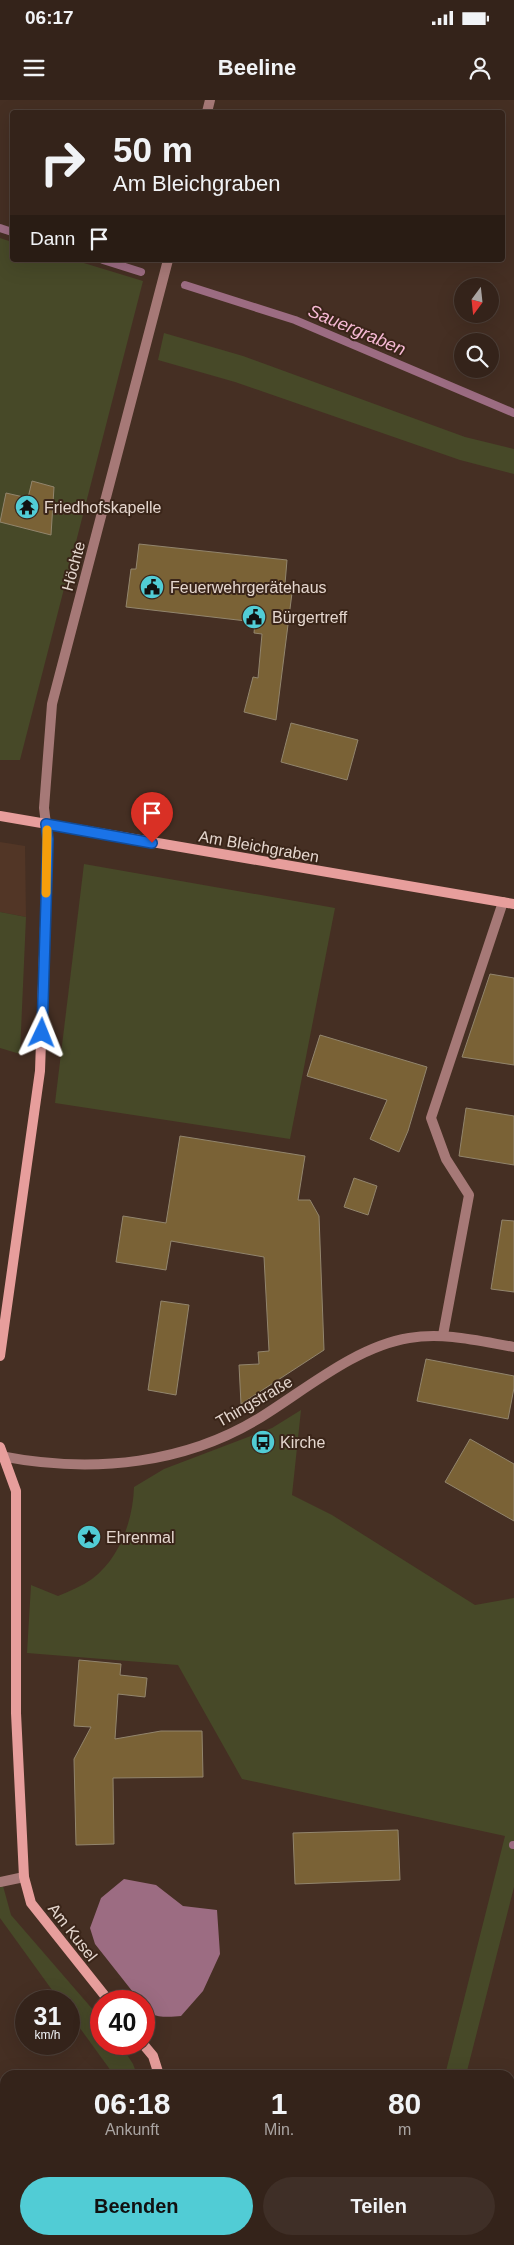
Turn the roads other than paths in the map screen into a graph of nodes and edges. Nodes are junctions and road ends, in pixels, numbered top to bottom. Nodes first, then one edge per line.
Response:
1 (167, 262) edge
2 (0, 816) edge
3 (46, 824) junction
4 (503, 902) junction
5 (514, 904) edge
6 (443, 1335) junction
7 (514, 1347) edge
8 (0, 1356) edge
9 (1, 1453) edge
10 (24, 1877) junction
11 (0, 1882) edge
12 (100, 1990) edge
13 (151, 2055) edge
14 (157, 2070) edge

1 - 3 street, Höchte
2 - 3 street, Am Bleichgraben
3 - 4 street, Am Bleichgraben
3 - 8 street
4 - 5 street, Am Bleichgraben
4 - 6 street
6 - 7 street, Thingstraße
6 - 9 street, Thingstraße
9 - 10 street, Am Kusel
10 - 11 street
10 - 12 street, Am Kusel
13 - 14 street

